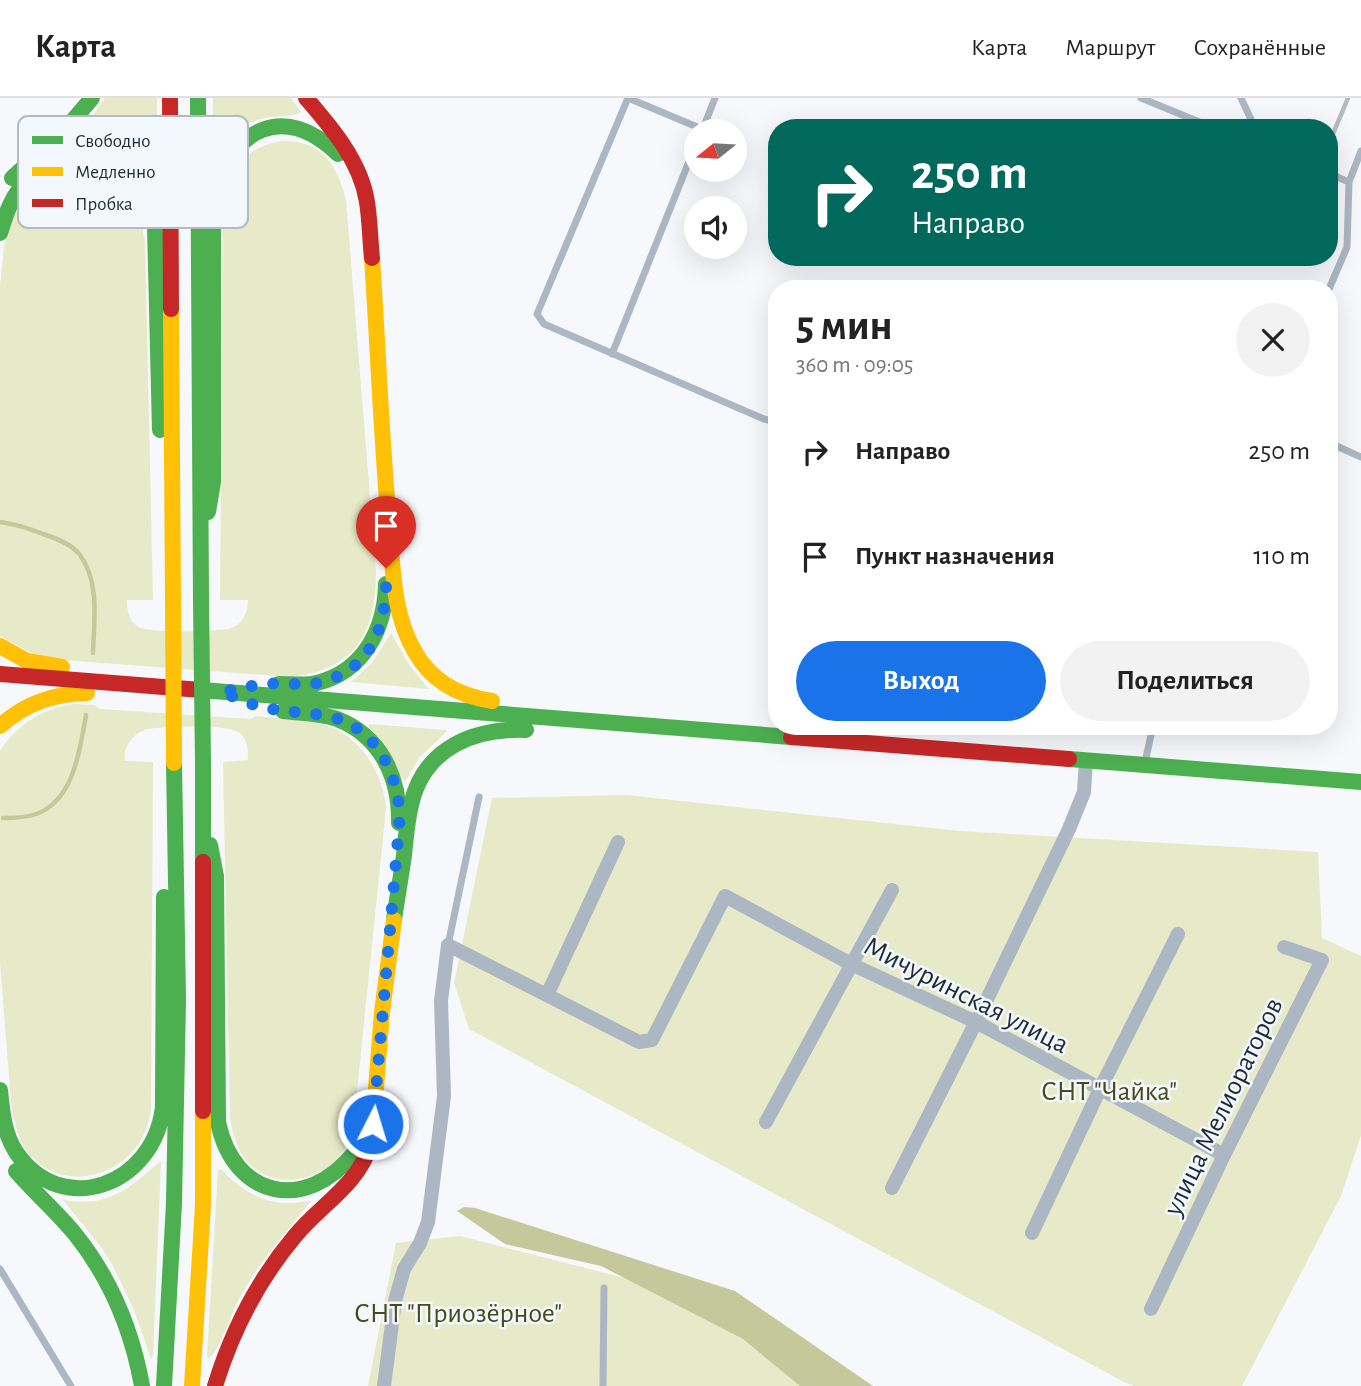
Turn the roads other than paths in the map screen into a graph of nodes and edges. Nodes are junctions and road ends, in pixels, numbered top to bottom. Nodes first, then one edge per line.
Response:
1 (92, 98) edge
2 (170, 98) edge
3 (198, 98) edge
4 (306, 98) edge
5 (628, 98) edge
6 (715, 98) edge
7 (1141, 98) edge
8 (1241, 98) edge
9 (77, 116) edge
10 (170, 116) edge
11 (198, 116) edge
12 (706, 119) edge
13 (1192, 119) edge
14 (1251, 119) edge
15 (684, 122) edge
16 (248, 138) edge
17 (1361, 151) edge
18 (18, 171) edge
19 (684, 174) edge
20 (1338, 177) edge
21 (1349, 182) junction
22 (18, 192) edge
23 (0, 198) edge
24 (155, 228) edge
25 (171, 228) edge
26 (199, 228) edge
27 (213, 228) edge
28 (0, 233) edge
29 (1333, 280) edge
30 (376, 354) junction
31 (612, 354) junction
32 (768, 420) edge
33 (1338, 447) edge
34 (1361, 457) edge
35 (385, 477) junction
36 (201, 559) junction
37 (173, 560) junction
38 (0, 646) edge
39 (0, 674) edge
40 (145, 686) junction
41 (221, 692) junction
42 (768, 723) edge
43 (0, 726) edge
44 (876, 735) edge
45 (1151, 735) edge
46 (944, 750) junction
47 (1086, 760) junction
48 (1144, 766) junction
49 (1361, 782) edge
50 (479, 797) dead end
51 (174, 801) junction
52 (203, 803) junction
53 (618, 842) dead end
54 (892, 890) dead end
55 (391, 933) junction
56 (1178, 933) dead end
57 (448, 945) junction
58 (1284, 947) dead end
59 (853, 965) junction
60 (547, 995) junction
61 (383, 1008) junction
62 (976, 1022) junction
63 (1100, 1089) junction
64 (0, 1090) edge
65 (766, 1122) dead end
66 (0, 1146) edge
67 (1224, 1155) junction
68 (892, 1188) dead end
69 (1032, 1233) dead end
70 (0, 1269) edge
71 (604, 1288) dead end
72 (1151, 1309) dead end
73 (71, 1386) edge
74 (142, 1386) edge
75 (164, 1386) edge
76 (192, 1386) edge
77 (215, 1386) edge
78 (384, 1386) edge
79 (603, 1386) edge

1 - 9 main road
2 - 10 main road
3 - 11 main road
4 - 30 main road
5 - 15 lane
5 - 31 lane
6 - 12 lane
7 - 13 lane
8 - 14 lane
16 - 30 main road
17 - 21 lane
18 - 23 main road
19 - 31 lane
20 - 21 lane
21 - 29 lane
22 - 28 main road
24 - 37 main road
25 - 37 main road
26 - 36 main road
27 - 36 main road
30 - 35 main road
31 - 32 lane
33 - 34 lane
35 - 41 main road
35 - 42 main road
36 - 52 main road, bridge
37 - 51 main road, bridge
38 - 40 main road
39 - 40 main road
40 - 41 main road
40 - 43 main road
41 - 46 main road
41 - 55 main road
44 - 46 main road
45 - 48 lane
46 - 47 main road
46 - 55 main road
47 - 48 main road
47 - 62 street
48 - 49 main road
50 - 57 lane
51 - 64 main road
51 - 75 main road
52 - 61 main road
52 - 76 main road
53 - 60 street
54 - 59 street
55 - 61 main road
56 - 63 street
57 - 60 street
57 - 78 street
58 - 67 street, улица Мелиораторов
59 - 60 street, Мичуринская улица
59 - 62 street, Мичуринская улица
59 - 65 street
61 - 77 main road
62 - 63 street, Мичуринская улица
62 - 68 street
63 - 67 street, Мичуринская улица
63 - 69 street
66 - 74 main road
67 - 72 street, улица Мелиораторов
70 - 73 lane
71 - 79 lane

